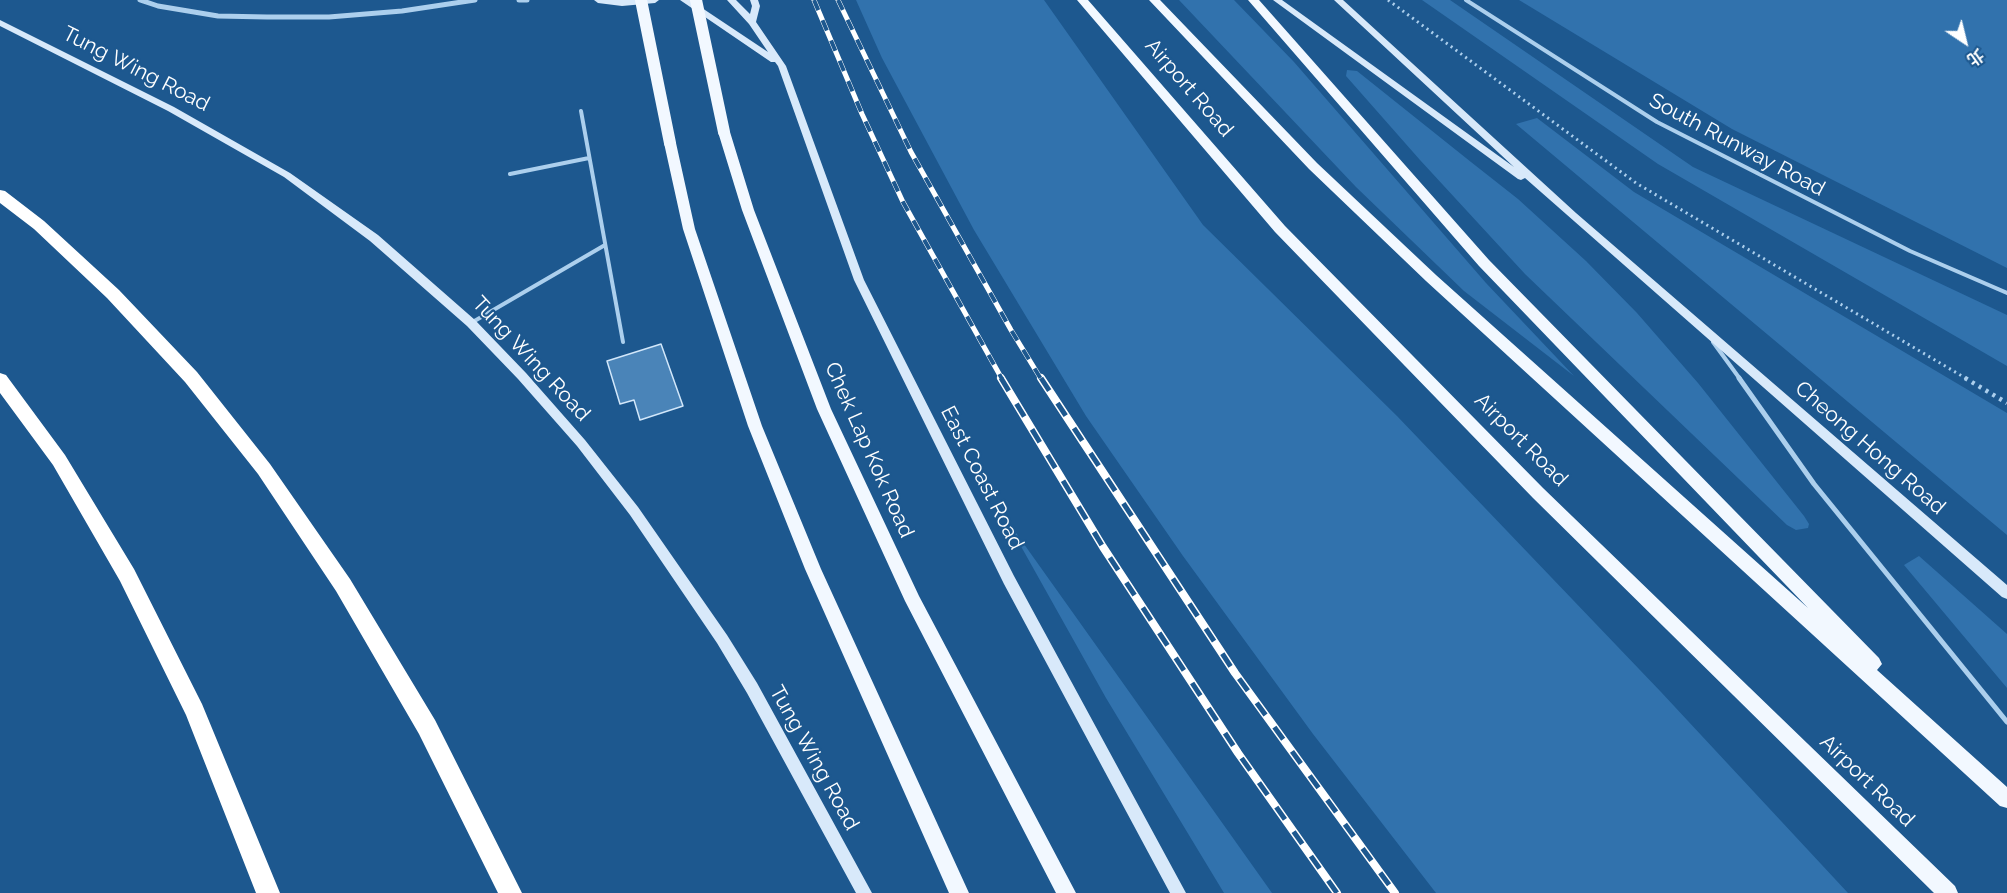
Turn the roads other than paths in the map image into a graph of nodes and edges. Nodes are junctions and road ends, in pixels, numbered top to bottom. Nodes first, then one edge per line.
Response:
1 (140, 0) edge
2 (476, 0) edge
3 (519, 0) edge
4 (527, 0) edge
5 (598, 0) edge
6 (641, 0) edge
7 (655, 0) edge
8 (684, 0) edge
9 (696, 0) edge
10 (731, 0) edge
11 (754, 0) edge
12 (1082, 0) edge
13 (1154, 0) edge
14 (1253, 0) edge
15 (1276, 0) edge
16 (1338, 0) edge
17 (1466, 0) edge
18 (752, 22) junction
19 (0, 23) edge
20 (782, 66) junction
21 (581, 111) dead end
22 (589, 158) junction
23 (510, 174) dead end
24 (0, 195) edge
25 (1572, 215) junction
26 (605, 245) junction
27 (2007, 293) edge
28 (471, 323) junction
29 (1707, 333) junction
30 (623, 342) dead end
31 (0, 381) edge
32 (2007, 593) edge
33 (2007, 722) edge
34 (1969, 763) junction
35 (2007, 799) edge
36 (1919, 866) junction
37 (268, 893) edge
38 (510, 893) edge
39 (864, 893) edge
40 (959, 893) edge
41 (1066, 893) edge
42 (1178, 893) edge
43 (1942, 893) edge
44 (1948, 893) edge

1 - 2 street
3 - 4 street
5 - 7 street
6 - 40 main road, bridge
8 - 20 street
9 - 41 main road, Chek Lap Kok Road, bridge
10 - 18 street, East Coast Road
11 - 18 street
12 - 36 main road, Airport Road
13 - 34 main road, Airport Road
14 - 34 main road
15 - 25 street
16 - 25 street
17 - 27 lane, South Runway Road
18 - 20 street, East Coast Road
19 - 28 street, Tung Wing Road
20 - 42 street, East Coast Road
21 - 22 lane
22 - 23 lane
22 - 26 lane
24 - 38 highway
25 - 29 street
26 - 28 lane
26 - 30 lane
28 - 39 street, Tung Wing Road
29 - 32 street, Cheong Hong Road
29 - 33 lane
31 - 37 highway
34 - 35 main road, Airport Road
36 - 43 main road
36 - 44 main road, Airport Road

